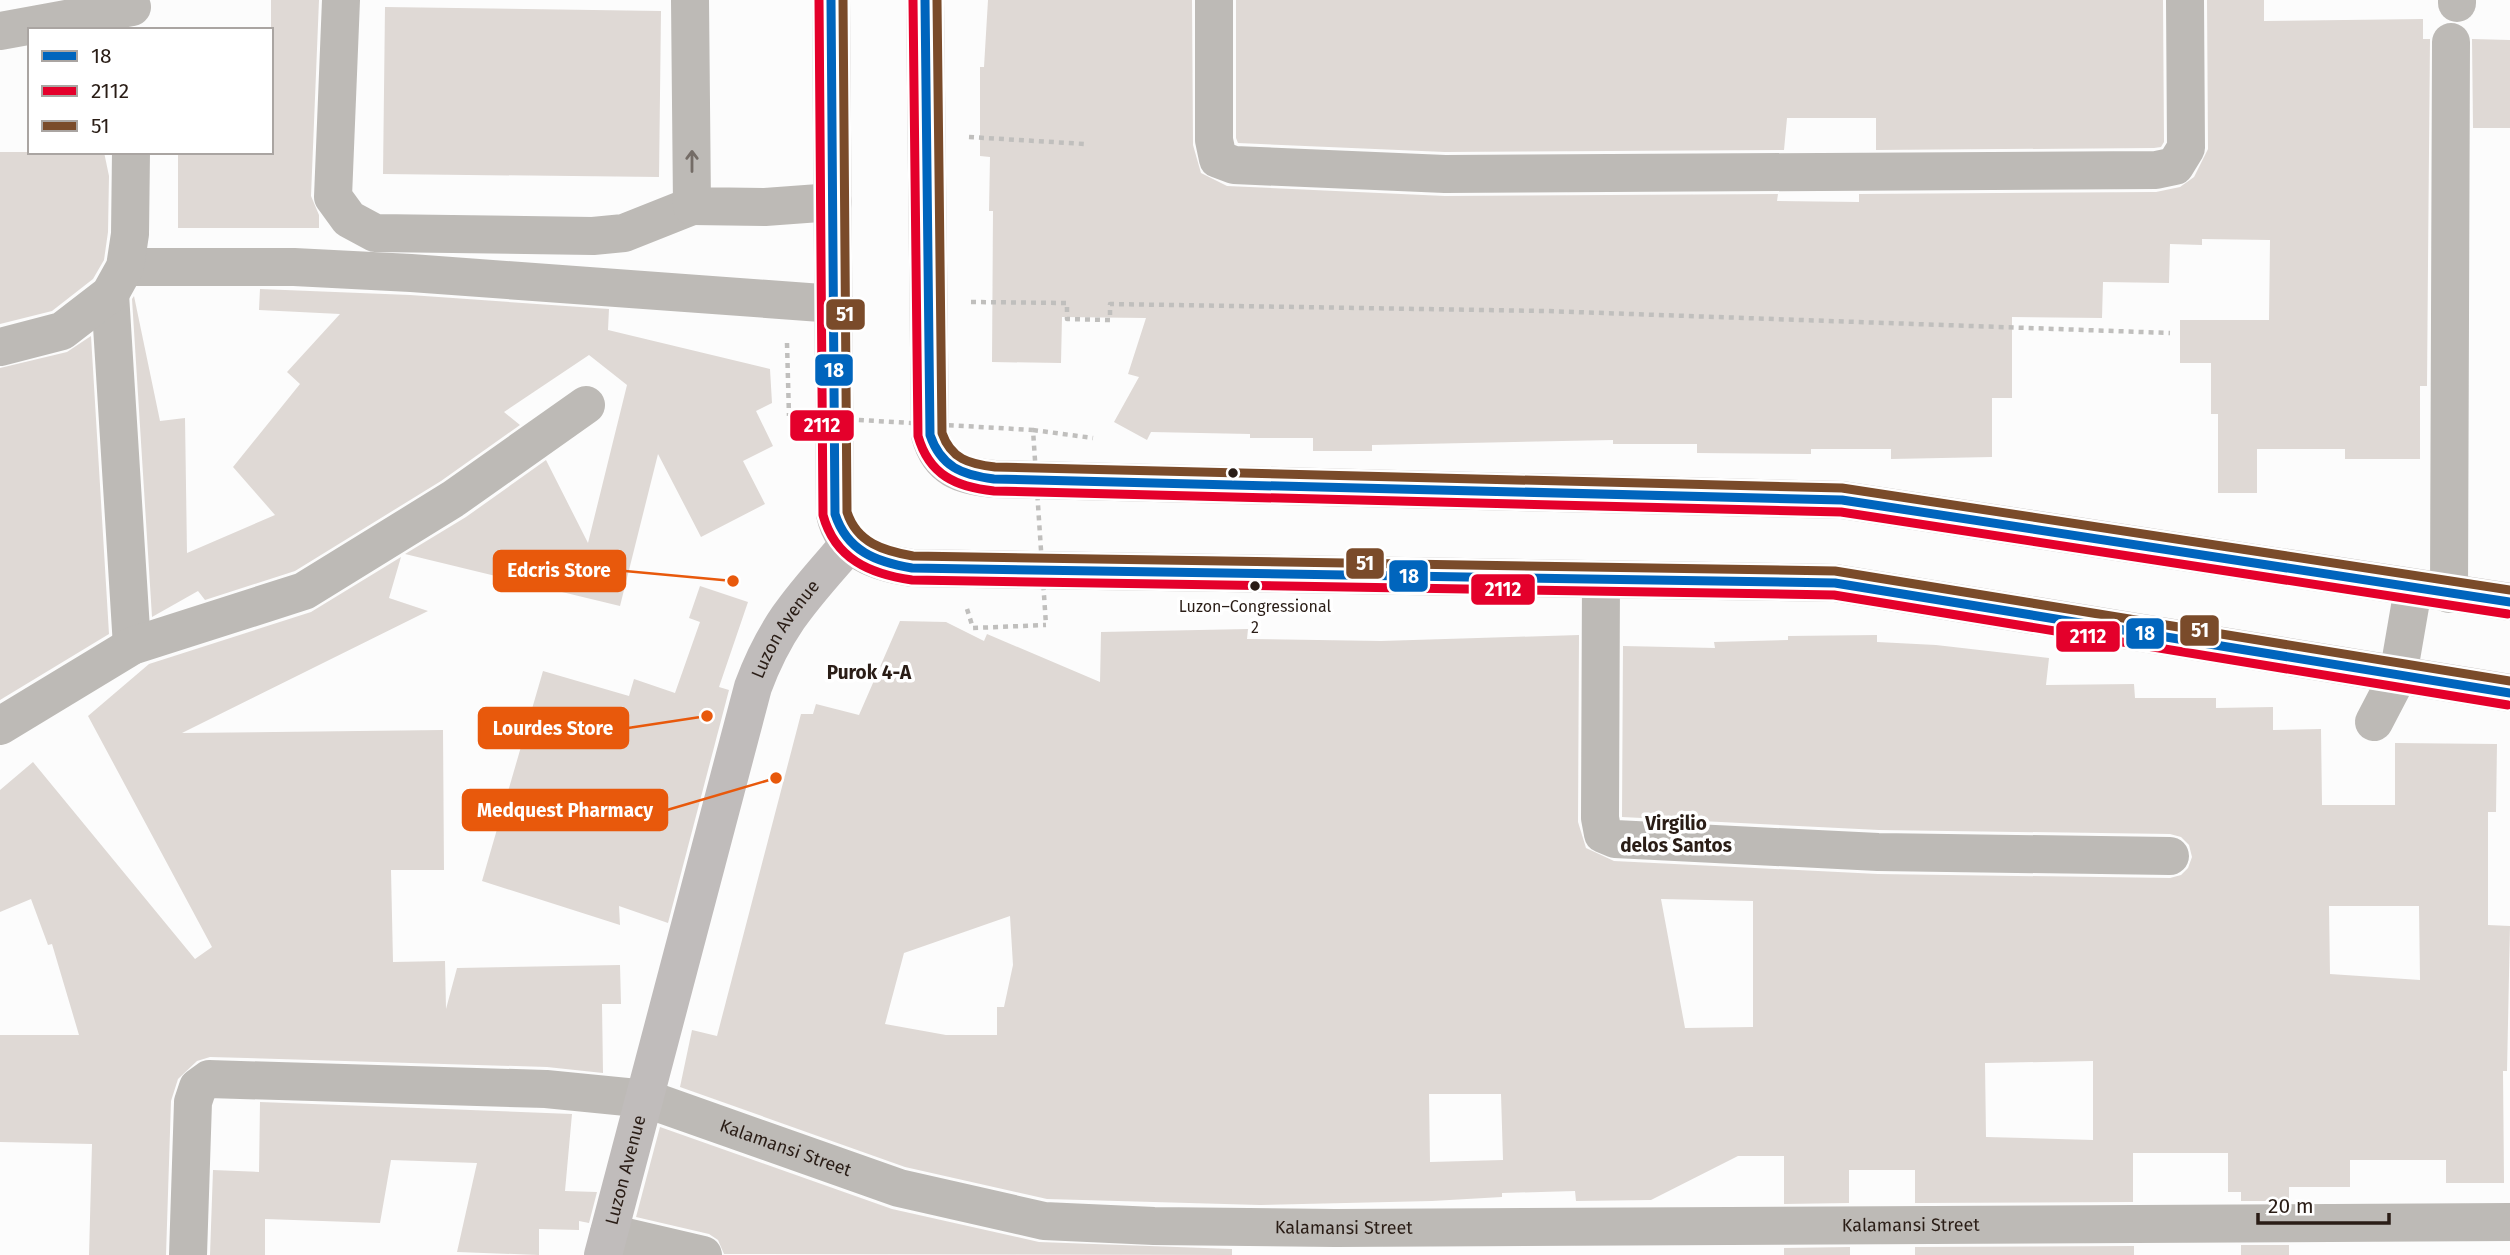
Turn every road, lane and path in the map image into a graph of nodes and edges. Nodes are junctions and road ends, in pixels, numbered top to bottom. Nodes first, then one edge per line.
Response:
1 (341, 0) edge
2 (690, 0) edge
3 (831, 0) edge
4 (925, 0) edge
5 (1214, 0) edge
6 (2185, 0) edge
7 (139, 13) edge
8 (0, 31) edge
9 (2451, 41) dead end
10 (927, 135) junction
11 (1085, 144) dead end
12 (131, 154) edge
13 (149, 154) edge
14 (833, 202) junction
15 (692, 206) junction
16 (148, 222) dead end
17 (118, 281) junction
18 (929, 301) junction
19 (835, 304) junction
20 (2170, 333) dead end
21 (0, 347) edge
22 (787, 357) dead end
23 (586, 405) dead end
24 (1033, 430) junction
25 (1093, 436) dead end
26 (849, 544) junction
27 (1601, 579) junction
28 (2431, 591) junction
29 (2510, 602) edge
30 (972, 628) dead end
31 (132, 646) junction
32 (2398, 676) junction
33 (2510, 693) edge
34 (2374, 722) dead end
35 (0, 726) edge
36 (2170, 856) dead end
37 (646, 1098) junction
38 (2510, 1222) edge
39 (1331, 1241) edge
40 (606, 1244) edge
41 (188, 1255) edge
42 (703, 1255) edge

1 - 15 street
15 -> 2 street
3 - 14 main road
4 - 10 main road
5 - 6 street
7 - 8 street
9 - 28 street
10 - 11 path
10 - 18 main road
12 - 17 street
13 - 16 street
14 - 15 street
14 - 19 main road
17 - 19 street
17 - 21 street
17 - 31 street
18 - 20 path
18 - 28 main road
19 - 26 main road
22 - 24 path, bridge
23 - 31 street
24 - 25 path
24 - 30 path, bridge
26 - 27 main road
26 - 37 main road, Luzon Avenue
27 - 32 main road
27 - 36 street
28 - 29 main road
28 - 32 street
31 - 35 street
32 - 33 main road
32 - 34 street
37 - 39 street, Kalamansi Street
37 - 40 main road, Luzon Avenue
37 - 41 street, Kalamansi Street
38 - 39 street, Kalamansi Street
40 - 42 street

